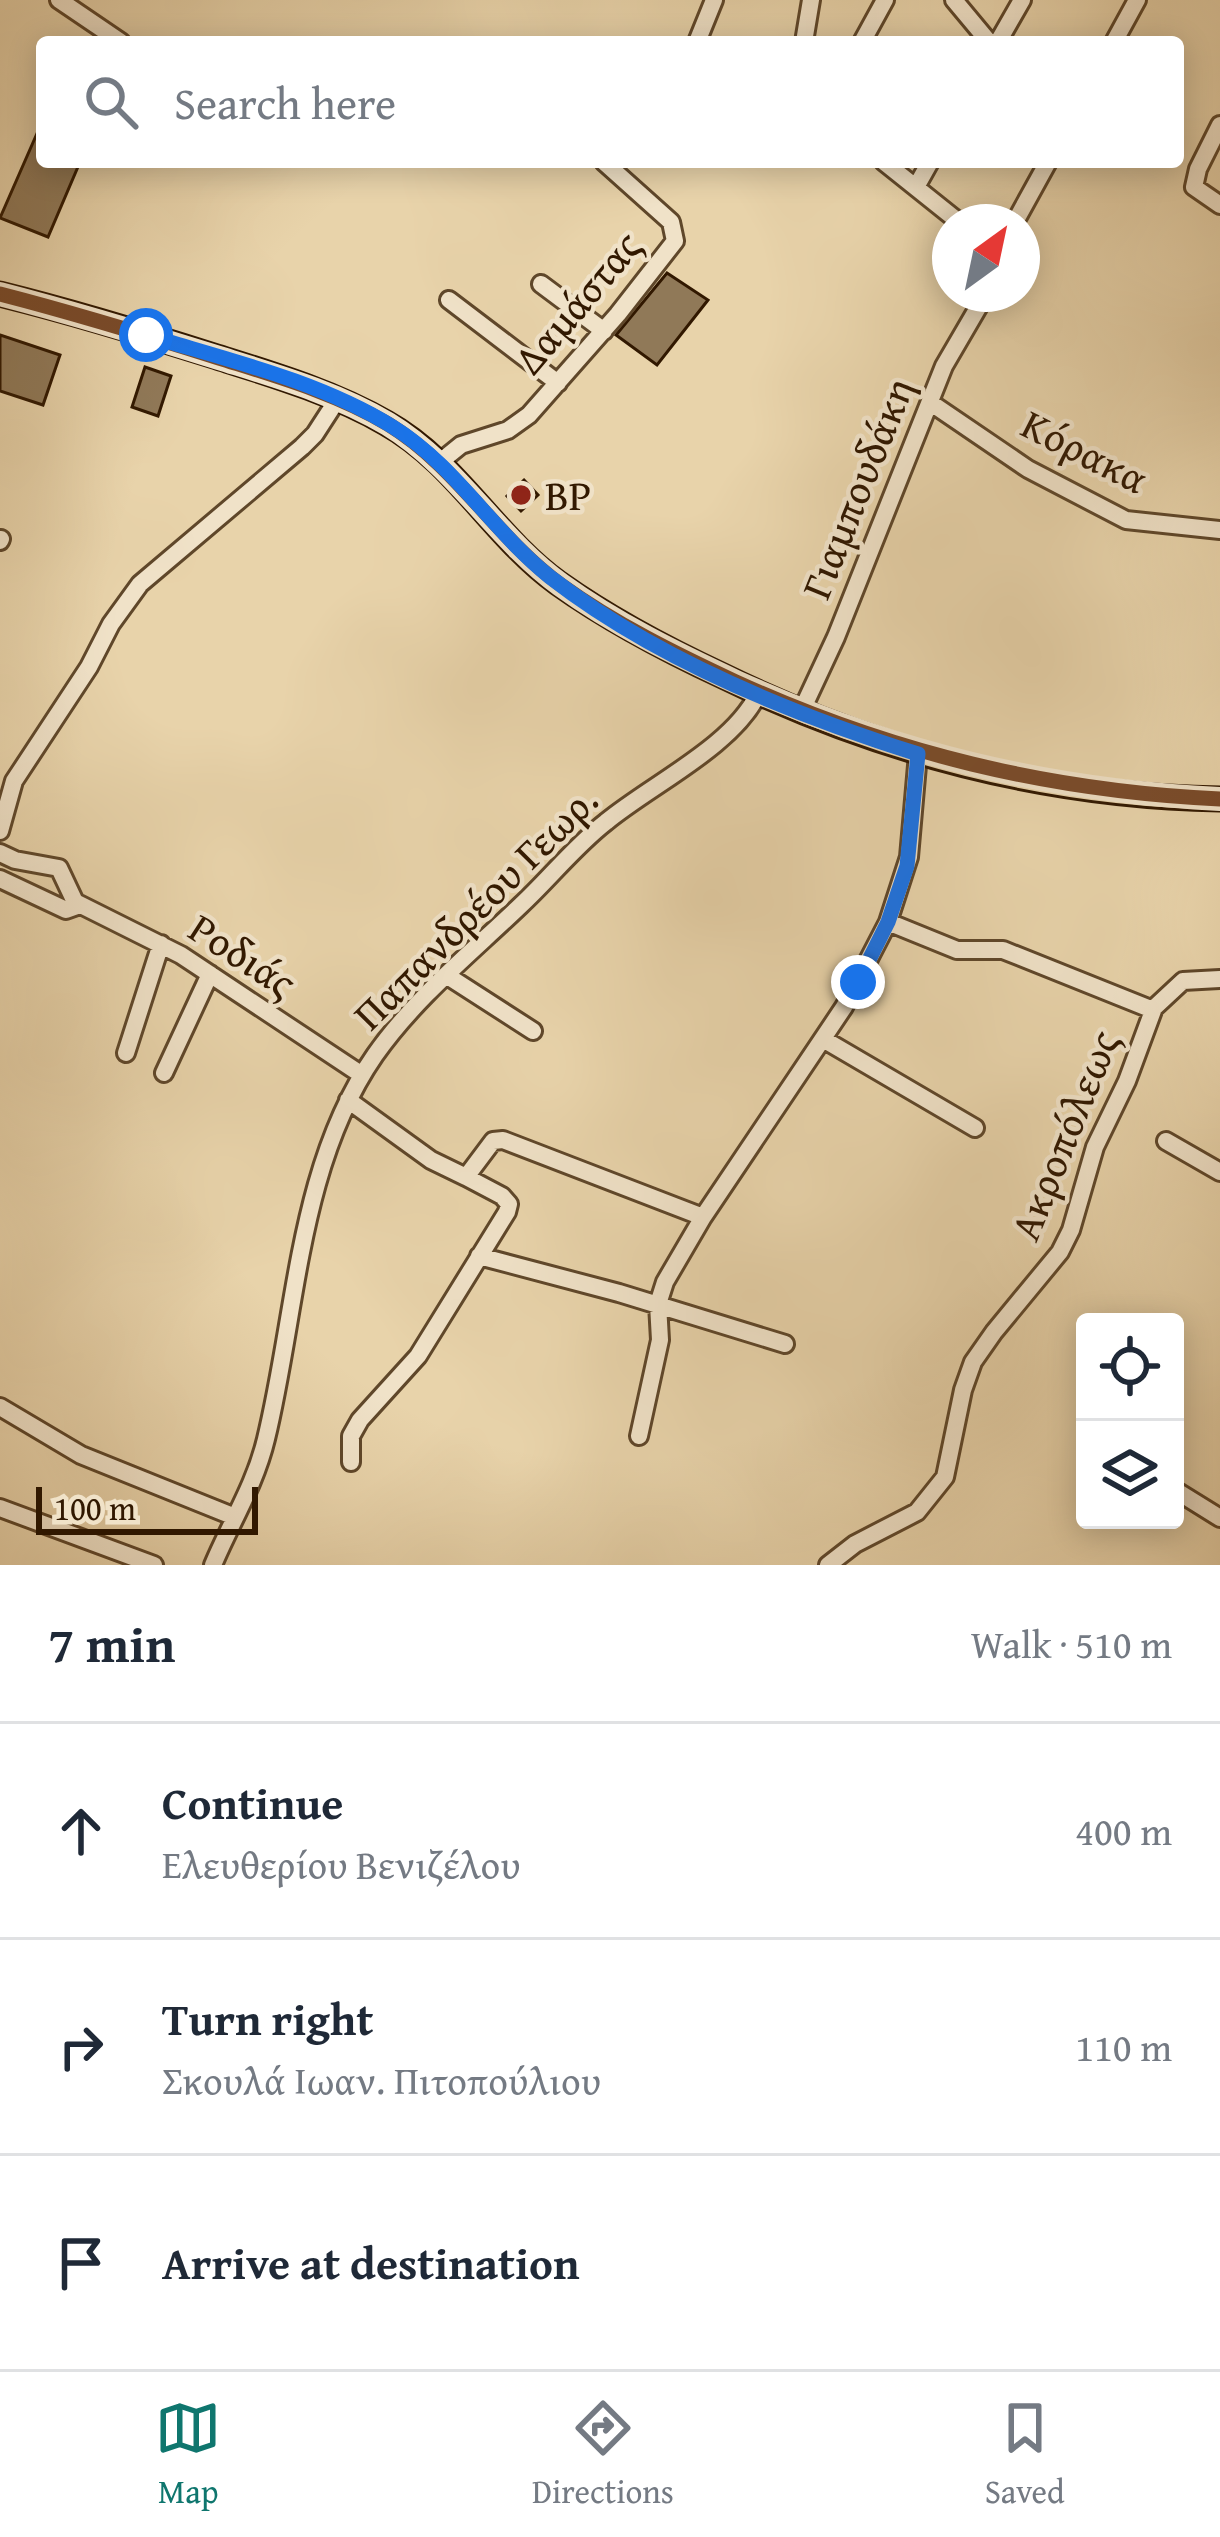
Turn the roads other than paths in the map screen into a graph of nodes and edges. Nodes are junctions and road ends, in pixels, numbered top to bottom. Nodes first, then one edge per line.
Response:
1 (59, 0) edge
2 (714, 0) edge
3 (811, 0) edge
4 (885, 0) edge
5 (955, 0) edge
6 (1022, 0) edge
7 (1137, 0) edge
8 (112, 36) edge
9 (700, 36) edge
10 (805, 36) edge
11 (865, 36) edge
12 (988, 36) edge
13 (998, 36) edge
14 (1117, 36) edge
15 (1220, 125) edge
16 (611, 168) edge
17 (892, 168) edge
18 (927, 168) edge
19 (1045, 168) edge
20 (916, 187) junction
21 (937, 204) edge
22 (1025, 204) edge
23 (1220, 205) edge
24 (541, 284) dead end
25 (0, 294) edge
26 (448, 300) dead end
27 (975, 312) edge
28 (604, 331) junction
29 (558, 383) junction
30 (337, 400) junction
31 (931, 403) junction
32 (440, 462) junction
33 (1220, 530) edge
34 (758, 694) junction
35 (801, 712) junction
36 (918, 754) junction
37 (0, 760) edge
38 (20, 770) junction
39 (1220, 800) edge
40 (0, 831) edge
41 (0, 853) edge
42 (0, 879) edge
43 (80, 905) junction
44 (888, 922) junction
45 (160, 944) junction
46 (210, 974) junction
47 (446, 975) junction
48 (1220, 980) edge
49 (1153, 1010) junction
50 (533, 1030) dead end
51 (823, 1039) junction
52 (127, 1053) dead end
53 (164, 1073) dead end
54 (362, 1075) junction
55 (348, 1100) junction
56 (975, 1128) dead end
57 (1166, 1141) dead end
58 (1220, 1172) edge
59 (466, 1177) junction
60 (703, 1217) junction
61 (479, 1256) junction
62 (658, 1304) junction
63 (785, 1344) dead end
64 (0, 1407) edge
65 (639, 1436) dead end
66 (351, 1462) dead end
67 (1184, 1496) edge
68 (0, 1508) edge
69 (236, 1516) junction
70 (1220, 1518) edge
71 (154, 1565) edge
72 (213, 1565) edge
73 (829, 1565) edge

1 - 8 street
2 - 9 street
3 - 10 street
4 - 11 street
5 - 12 street
6 - 13 street
7 - 14 street
15 - 23 street
16 - 28 street, Δαμάστας
17 - 20 street
18 - 20 street
19 - 22 street
20 - 21 street
24 - 28 street
25 - 30 main road
26 - 29 street
27 - 31 street, Γιαμπουδάκη
28 - 29 street, Δαμάστας
29 - 32 street, Δαμάστας
30 - 32 main road
30 - 38 street
31 - 33 street, Κόρακα
31 - 35 street, Γιαμπουδάκη
32 - 34 main road
34 - 35 main road
34 - 47 street, Παπανδρέου Γεωρ.
35 - 36 main road
36 - 39 main road
36 - 44 street
37 - 38 street
38 - 40 street
41 - 43 street
42 - 43 street
43 - 45 street, Ροδιάς
44 - 49 street
44 - 51 street
45 - 46 street, Ροδιάς
45 - 52 street
46 - 53 street
46 - 54 street, Ροδιάς
47 - 50 street
47 - 54 street, Παπανδρέου Γεωρ.
48 - 49 street, Ακροπόλεως
49 - 73 street, Ακροπόλεως
51 - 56 street
51 - 60 street
54 - 55 street, Παπανδρέου Γεωρ.
55 - 59 street
55 - 69 street, Παπανδρέου Γεωρ.
57 - 58 street
59 - 60 street
59 - 61 street
60 - 62 street
61 - 62 street
61 - 66 street
62 - 63 street
62 - 65 street
64 - 69 street
67 - 70 street
68 - 71 street
69 - 72 street, Παπανδρέου Γεωρ.

